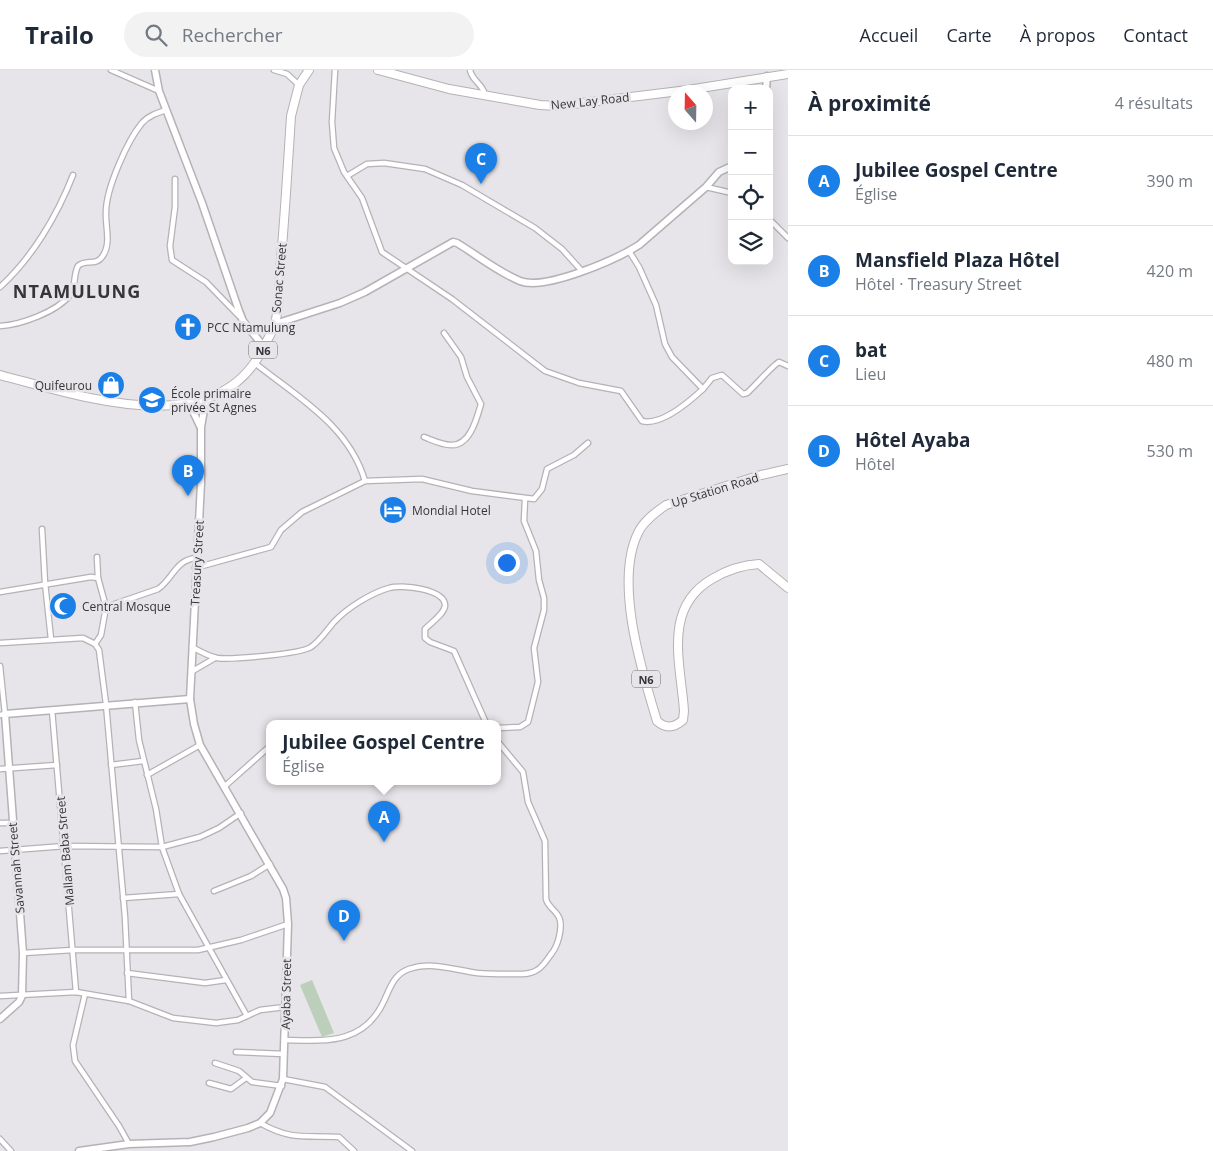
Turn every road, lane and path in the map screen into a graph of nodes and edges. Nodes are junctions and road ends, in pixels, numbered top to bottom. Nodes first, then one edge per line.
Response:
1 (111, 70) edge
2 (155, 70) edge
3 (274, 70) edge
4 (309, 70) edge
5 (335, 70) edge
6 (378, 70) edge
7 (470, 70) edge
8 (782, 70) edge
9 (788, 74) edge
10 (771, 76) junction
11 (299, 85) junction
12 (768, 85) edge
13 (159, 91) junction
14 (485, 95) junction
15 (166, 110) junction
16 (728, 168) edge
17 (73, 175) dead end
18 (347, 176) junction
19 (174, 179) dead end
20 (706, 187) junction
21 (728, 192) edge
22 (771, 220) edge
23 (788, 238) edge
24 (629, 251) junction
25 (408, 269) junction
26 (581, 270) junction
27 (0, 287) edge
28 (243, 321) junction
29 (275, 324) junction
30 (0, 326) edge
31 (444, 333) dead end
32 (264, 347) junction
33 (256, 364) junction
34 (788, 366) edge
35 (0, 374) edge
36 (703, 389) junction
37 (206, 398) junction
38 (189, 403) junction
39 (201, 427) junction
40 (424, 437) dead end
41 (588, 443) dead end
42 (788, 469) edge
43 (365, 481) junction
44 (525, 499) junction
45 (42, 529) dead end
46 (96, 557) dead end
47 (196, 558) junction
48 (196, 568) junction
49 (98, 578) junction
50 (45, 583) junction
51 (788, 588) edge
52 (0, 592) edge
53 (106, 607) junction
54 (51, 639) junction
55 (0, 643) edge
56 (96, 644) junction
57 (192, 647) junction
58 (215, 658) junction
59 (0, 666) edge
60 (191, 672) junction
61 (190, 699) junction
62 (135, 702) junction
63 (106, 704) junction
64 (52, 710) junction
65 (2, 715) edge
66 (485, 720) edge
67 (501, 728) edge
68 (200, 745) junction
69 (501, 746) edge
70 (266, 750) edge
71 (143, 761) junction
72 (57, 765) junction
73 (111, 765) junction
74 (8, 769) junction
75 (0, 770) edge
76 (147, 775) junction
77 (224, 787) junction
78 (241, 813) junction
79 (0, 823) edge
80 (12, 823) junction
81 (65, 846) junction
82 (118, 846) junction
83 (162, 847) junction
84 (0, 851) edge
85 (15, 851) junction
86 (270, 864) junction
87 (214, 891) dead end
88 (179, 894) junction
89 (123, 898) junction
90 (288, 924) junction
91 (209, 949) junction
92 (73, 950) junction
93 (126, 951) junction
94 (23, 953) junction
95 (127, 973) junction
96 (226, 980) junction
97 (76, 992) junction
98 (85, 994) junction
99 (0, 996) edge
100 (22, 996) junction
101 (129, 1001) junction
102 (285, 1007) junction
103 (247, 1016) junction
104 (0, 1019) edge
105 (285, 1040) junction
106 (236, 1052) dead end
107 (284, 1054) junction
108 (214, 1063) dead end
109 (246, 1078) junction
110 (209, 1083) dead end
111 (282, 1083) junction
112 (260, 1123) junction
113 (0, 1139) edge
114 (129, 1144) junction
115 (11, 1151) edge
116 (79, 1151) edge
117 (354, 1151) edge
118 (412, 1151) edge

1 - 13 street
2 - 13 street
3 - 11 street
4 - 11 highway, Sonac Street / N6
5 - 18 street
6 - 14 highway, New Lay Road
7 - 14 street
8 - 10 highway
9 - 10 highway, New Lay Road
10 - 12 street
10 - 14 highway, New Lay Road
11 - 29 highway, Sonac Street / N6
13 - 15 street
15 - 28 street
15 - 30 street
16 - 20 street
17 - 27 street
18 - 25 street
18 - 26 street
19 - 28 street
20 - 21 street
20 - 24 street
22 - 23 street
24 - 26 street
24 - 36 street
25 - 26 street
25 - 29 street
25 - 36 street
28 - 32 street
29 - 32 highway, Sonac Street / N6
31 - 40 street
32 - 33 highway, Sonac Street / N6
33 - 37 highway, Sonac Street / N6
33 - 43 street
34 - 36 street
35 - 38 highway, Sonac Street / N6
37 - 38 highway, Sonac Street / N6
37 - 39 street, Treasury Street
38 - 39 street, Treasury Street
39 - 47 street, Treasury Street
41 - 44 street
42 - 51 highway, Up Station Road / N6
43 - 44 street
43 - 48 street
44 - 67 street
45 - 50 street
46 - 49 street
47 - 48 street, Treasury Street
47 - 53 street
48 - 57 street, Treasury Street
49 - 50 street
49 - 53 street
50 - 52 street
50 - 54 street
53 - 56 street
54 - 55 street
54 - 56 street
56 - 63 street
57 - 58 street
57 - 60 street, Treasury Street
58 - 60 street
58 - 66 street
59 - 65 street
60 - 61 street, Treasury Street
61 - 62 street
61 - 68 street, Ayaba Street
62 - 63 street
62 - 71 street
63 - 64 street
63 - 73 street
64 - 65 street
64 - 72 street, Mallam Baba Street
65 - 74 street, Savannah Street
68 - 76 street
68 - 77 street, Ayaba Street
69 - 105 street
70 - 77 street
71 - 73 street
71 - 76 street
72 - 74 street
72 - 81 street, Mallam Baba Street
73 - 82 street
74 - 75 street
74 - 80 street, Savannah Street
76 - 83 street
77 - 78 street, Ayaba Street
78 - 83 street
78 - 86 street, Ayaba Street
79 - 80 street
80 - 85 street, Savannah Street
81 - 82 street
81 - 85 street
81 - 92 street, Mallam Baba Street
82 - 83 street
82 - 89 street
83 - 88 street
84 - 85 street
85 - 94 street, Savannah Street
86 - 87 street
86 - 90 street, Ayaba Street
88 - 89 street
88 - 91 street
89 - 93 street
90 - 91 street
90 - 102 street, Ayaba Street
91 - 93 street
91 - 96 street
92 - 93 street
92 - 94 street
92 - 97 street, Mallam Baba Street
93 - 95 street
94 - 100 street, Savannah Street
95 - 96 street
95 - 101 street
96 - 103 street
97 - 98 street
97 - 100 street
98 - 101 street
98 - 114 street
99 - 100 street
100 - 104 street
101 - 103 street
102 - 103 street
102 - 105 street, Ayaba Street
105 - 107 street, Ayaba Street
106 - 107 street
107 - 111 street, Ayaba Street
108 - 109 street
109 - 110 street
109 - 111 street
111 - 112 street, Ayaba Street
111 - 118 street
112 - 114 street
112 - 117 street
113 - 115 street
114 - 116 street

